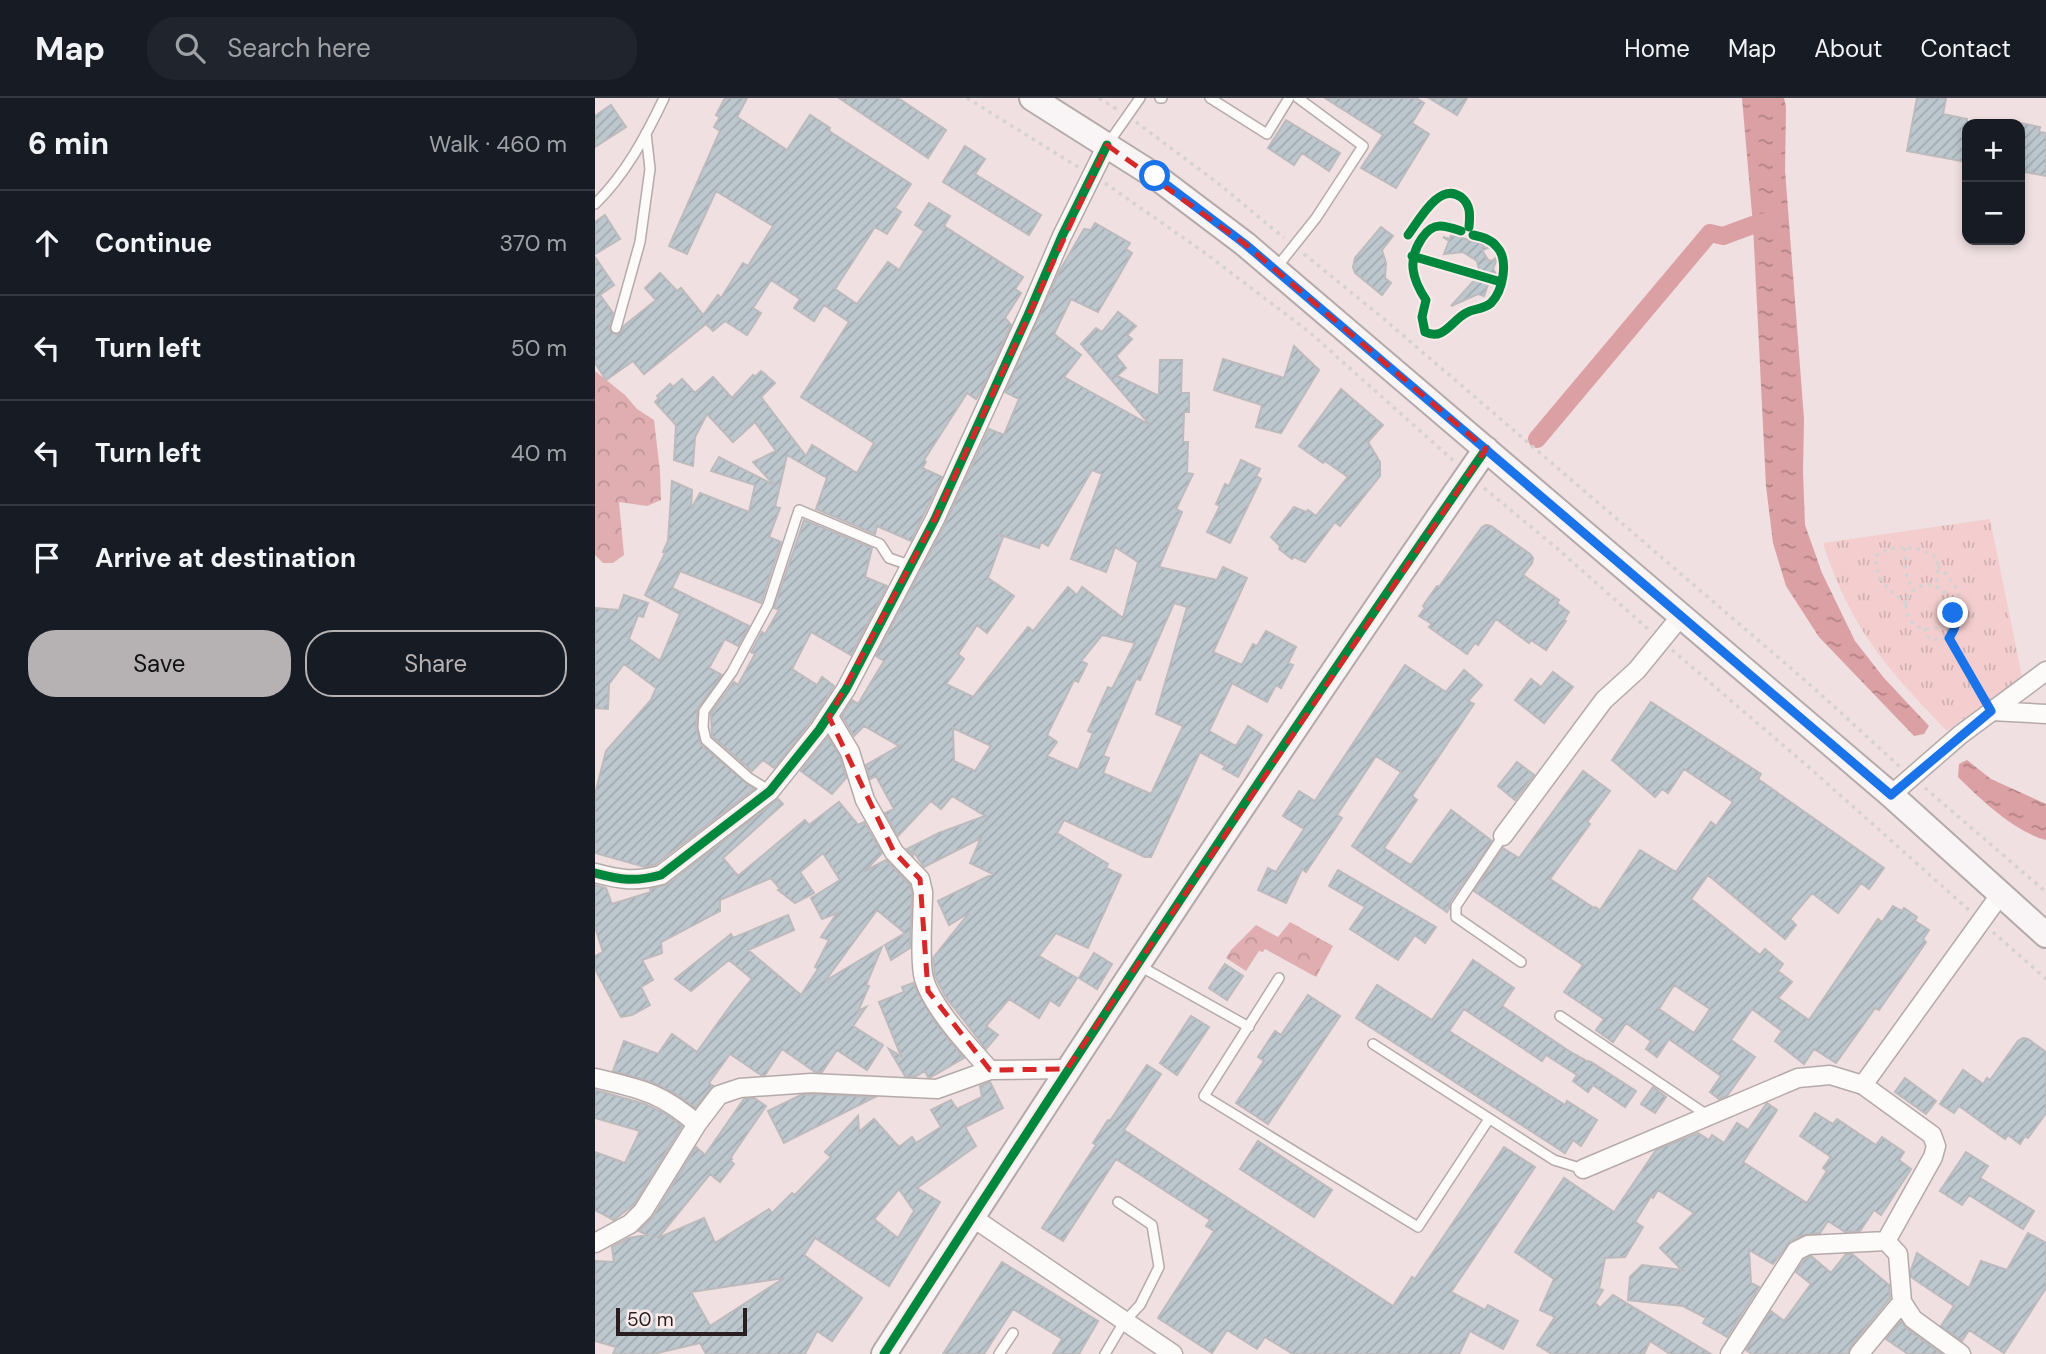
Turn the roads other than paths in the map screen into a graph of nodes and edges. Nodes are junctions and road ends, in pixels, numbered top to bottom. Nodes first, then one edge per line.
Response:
1 (664, 98) edge
2 (1032, 98) edge
3 (1140, 98) edge
4 (1210, 98) edge
5 (1289, 98) edge
6 (1298, 98) edge
7 (646, 133) junction
8 (1107, 145) junction
9 (595, 204) edge
10 (1275, 270) junction
11 (616, 328) dead end
12 (1486, 449) junction
13 (912, 566) junction
14 (1681, 616) junction
15 (2046, 671) edge
16 (1991, 711) junction
17 (2046, 714) edge
18 (829, 717) junction
19 (770, 790) junction
20 (1891, 795) junction
21 (1503, 836) joint
22 (595, 873) edge
23 (2000, 895) junction
24 (2046, 935) edge
25 (1521, 962) dead end
26 (1136, 964) junction
27 (1279, 978) dead end
28 (1560, 1016) dead end
29 (1249, 1027) junction
30 (1373, 1044) dead end
31 (1067, 1069) junction
32 (990, 1070) junction
33 (595, 1078) edge
34 (1863, 1085) junction
35 (1707, 1115) junction
36 (1489, 1119) junction
37 (697, 1124) junction
38 (1583, 1169) joint
39 (1118, 1202) dead end
40 (972, 1217) junction
41 (1886, 1241) junction
42 (595, 1242) edge
43 (1902, 1302) junction
44 (1124, 1322) junction
45 (1013, 1332) dead end
46 (884, 1354) edge
47 (999, 1354) edge
48 (1105, 1354) edge
49 (1173, 1354) edge
50 (1730, 1354) edge
51 (1859, 1354) edge
52 (1961, 1354) edge

1 - 7 lane
2 - 8 main road
3 - 8 lane
4 - 5 lane
6 - 10 lane
7 - 9 lane
7 - 11 lane
8 - 10 main road
8 - 13 street
10 - 12 main road
12 - 14 main road
12 - 26 main road
13 - 18 street
13 - 19 lane
14 - 20 main road
14 - 21 street
15 - 16 street
16 - 17 street
16 - 20 street
18 - 19 street
18 - 32 street
19 - 22 street
20 - 23 main road
21 - 25 lane
23 - 24 main road
23 - 34 street
26 - 29 lane
26 - 31 main road
27 - 29 lane
28 - 35 lane
29 - 36 lane
30 - 36 lane
31 - 32 street
31 - 40 main road
32 - 37 street
33 - 37 street
34 - 35 street
34 - 41 street
35 - 38 street
36 - 38 lane
37 - 42 street
39 - 44 lane
40 - 44 street
40 - 46 main road
41 - 43 street
41 - 50 street
43 - 51 street
43 - 52 street
44 - 48 lane
44 - 49 street
45 - 47 lane

